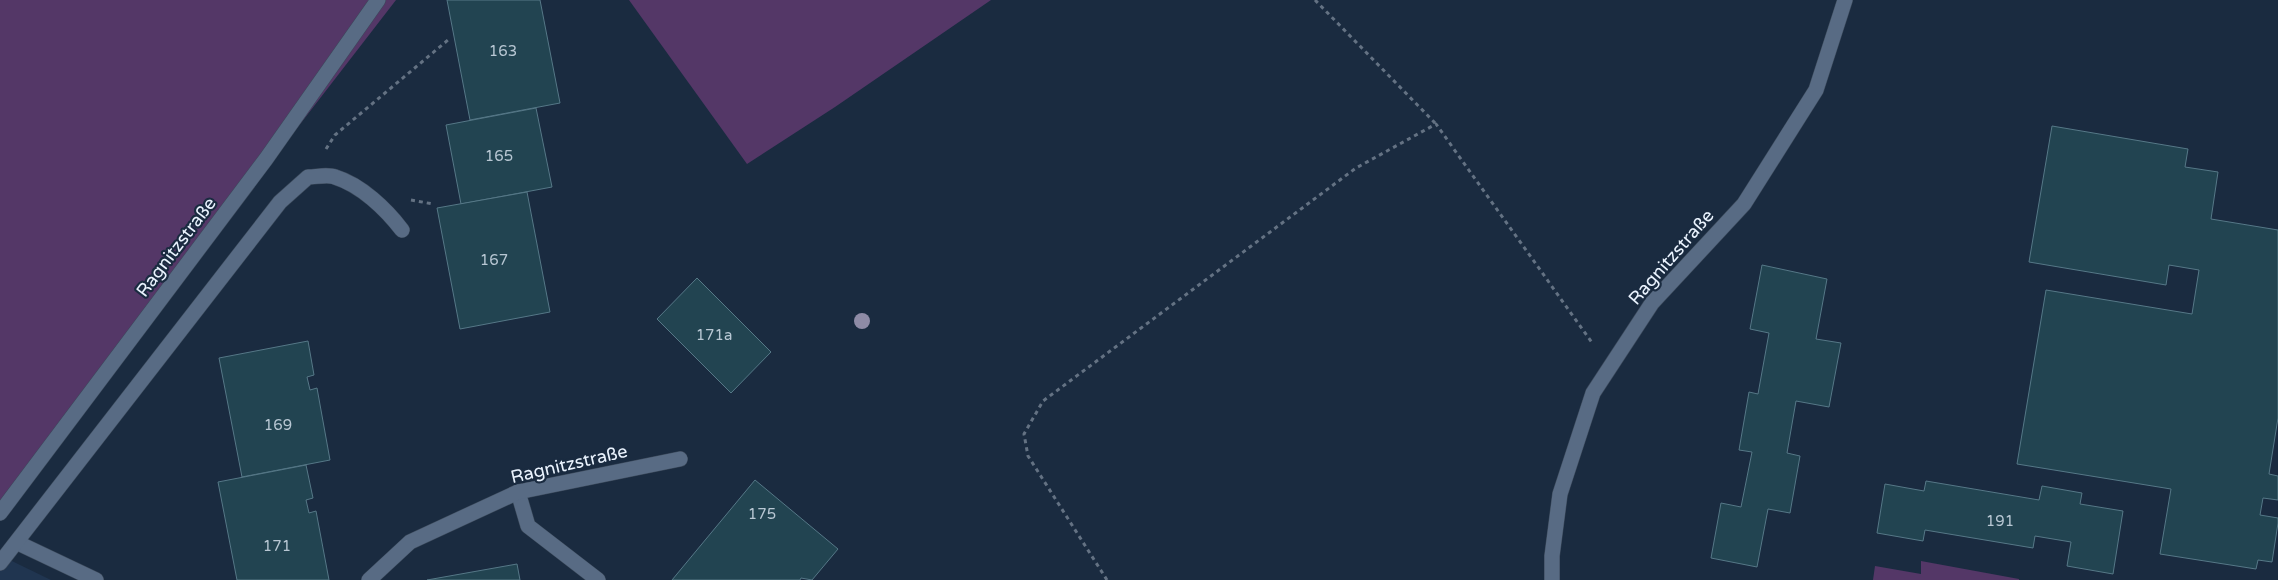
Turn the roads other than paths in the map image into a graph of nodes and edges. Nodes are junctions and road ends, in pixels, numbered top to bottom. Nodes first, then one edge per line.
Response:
1 (378, 0) edge
2 (1845, 0) edge
3 (402, 230) dead end
4 (680, 459) dead end
5 (518, 492) junction
6 (0, 513) edge
7 (18, 543) junction
8 (0, 563) edge
9 (96, 580) edge
10 (369, 580) edge
11 (598, 580) edge
12 (1552, 580) edge

1 - 6 lane, Ragnitzstraße
2 - 12 lane, Ragnitzstraße
3 - 7 lane
4 - 5 lane, Ragnitzstraße
5 - 10 lane, Ragnitzstraße
5 - 11 lane
7 - 8 lane
7 - 9 lane

